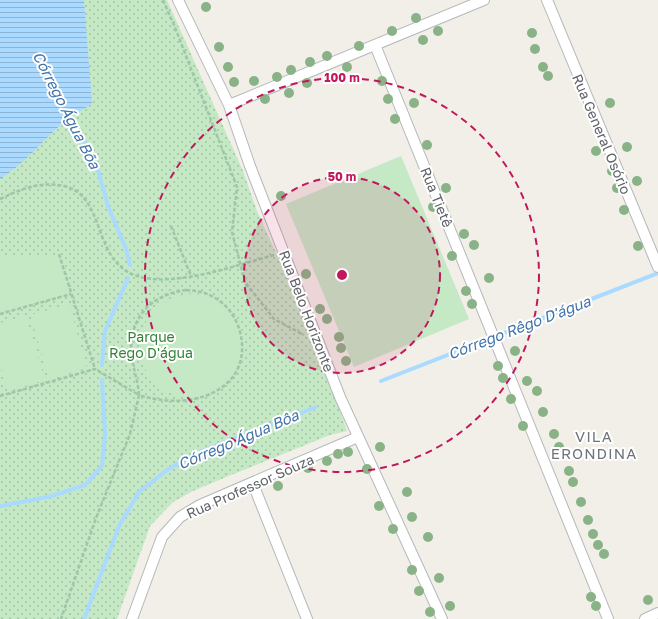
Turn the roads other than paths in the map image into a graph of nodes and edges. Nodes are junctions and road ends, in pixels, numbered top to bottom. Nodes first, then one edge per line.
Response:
1 (178, 0) edge
2 (484, 0) edge
3 (547, 0) edge
4 (375, 45) junction
5 (229, 105) junction
6 (656, 264) edge
7 (358, 437) junction
8 (253, 484) junction
9 (658, 613) edge
10 (132, 619) edge
11 (307, 619) edge
12 (442, 619) edge
13 (608, 619) edge
14 (645, 619) edge

1 - 5 street, Rua Belo Horizonte
2 - 4 street
3 - 6 street, Rua General Osório
4 - 5 street
4 - 13 street, Rua Tietê
5 - 7 street, Rua Belo Horizonte
7 - 8 street, Rua Professor Souza
7 - 12 street, Rua Belo Horizonte
8 - 10 street, Rua Professor Souza
8 - 11 street
9 - 14 street

